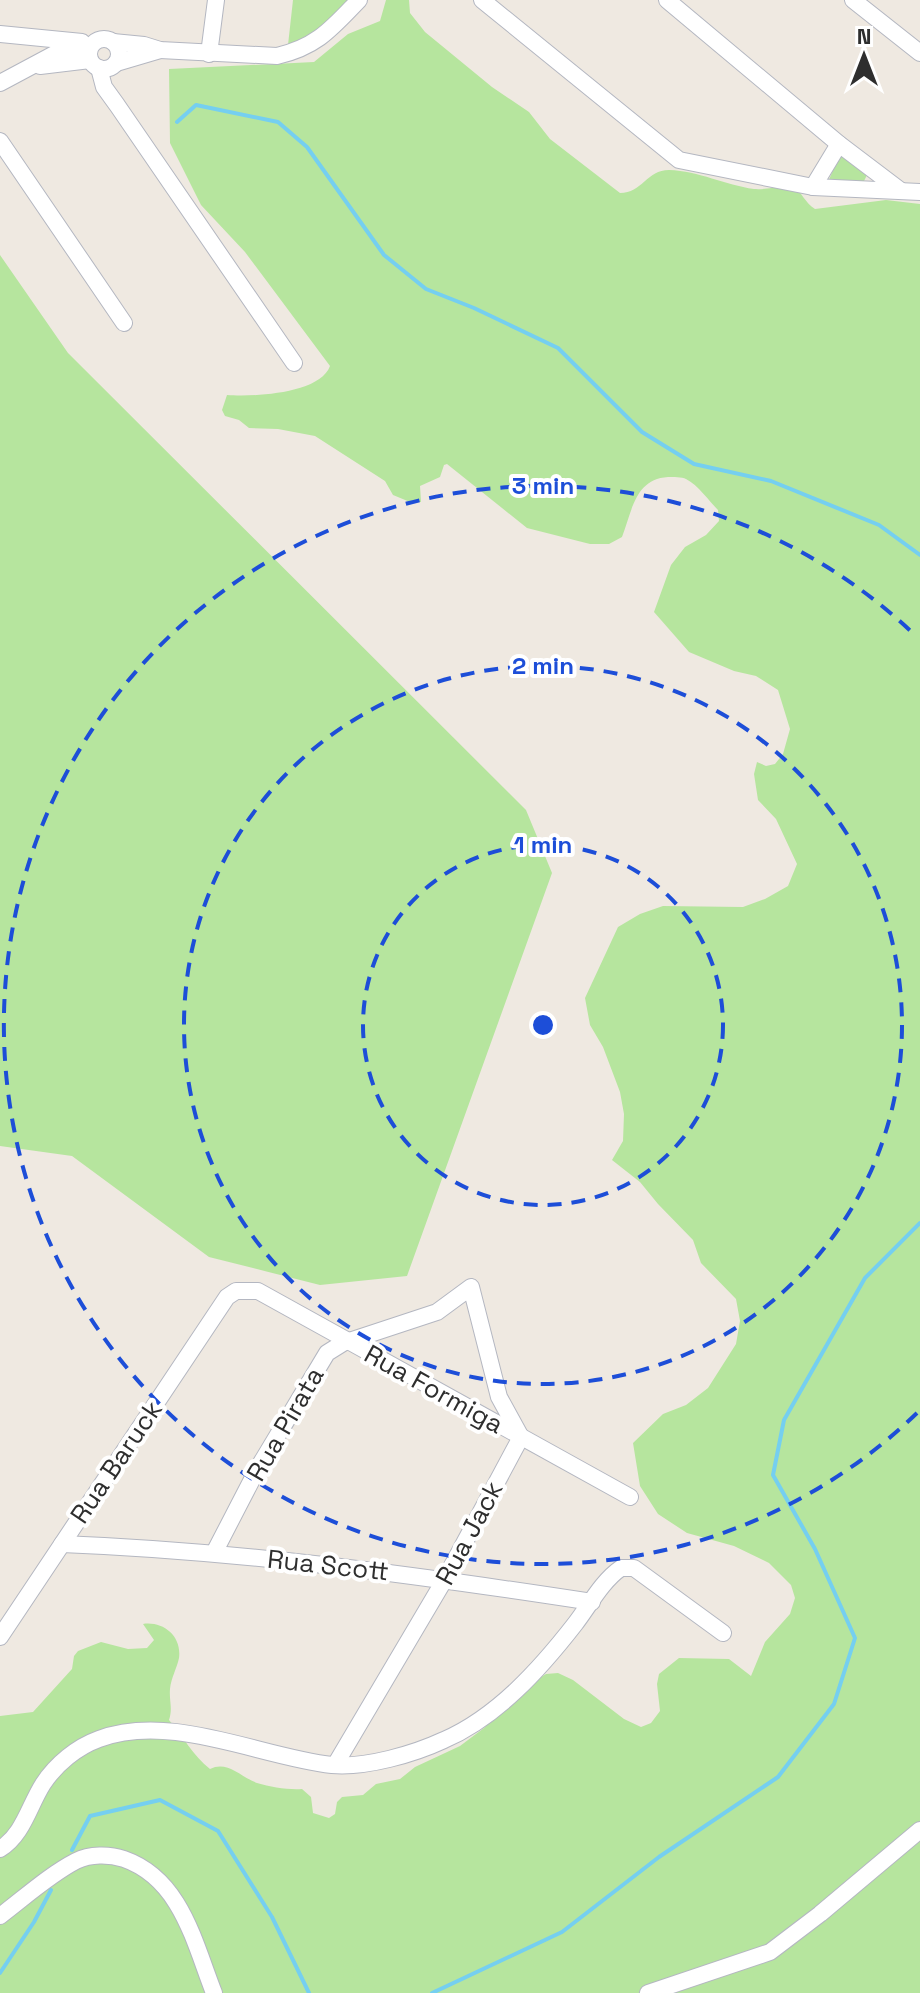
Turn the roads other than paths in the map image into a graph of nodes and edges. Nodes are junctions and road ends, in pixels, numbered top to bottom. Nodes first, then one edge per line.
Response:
1 (216, 0) edge
2 (359, 0) edge
3 (482, 0) edge
4 (667, 0) edge
5 (853, 0) edge
6 (0, 34) edge
7 (160, 50) junction
8 (920, 53) edge
9 (209, 54) junction
10 (100, 58) junction
11 (0, 83) edge
12 (0, 141) edge
13 (839, 144) junction
14 (813, 187) junction
15 (902, 192) junction
16 (920, 192) edge
17 (124, 323) dead end
18 (294, 363) dead end
19 (236, 1291) joint
20 (348, 1342) junction
21 (521, 1437) junction
22 (630, 1497) dead end
23 (62, 1544) junction
24 (214, 1553) junction
25 (445, 1579) junction
26 (592, 1602) junction
27 (723, 1633) dead end
28 (0, 1637) edge
29 (335, 1765) junction
30 (920, 1830) edge
31 (0, 1849) edge
32 (0, 1916) edge
33 (214, 1993) edge
34 (648, 1993) edge

1 - 9 street
2 - 9 street
3 - 14 street
4 - 13 street
5 - 8 street
6 - 10 street
7 - 9 street
7 - 10 street
7 - 10 street
10 - 11 street
10 - 18 street
12 - 17 street
13 - 14 street
13 - 15 street
14 - 15 street
15 - 16 street
19 - 20 street, Rua Formiga
19 - 23 street, Rua Baruck
20 - 21 street, Rua Formiga
20 - 21 street, Rua Pirata
20 - 24 street, Rua Pirata
21 - 22 street, Rua Formiga
21 - 25 street, Rua Jack
23 - 24 street, Rua Scott
23 - 28 street, Rua Baruck
24 - 25 street, Rua Scott
25 - 26 street, Rua Scott
25 - 29 street, Rua Jack
26 - 27 street
26 - 29 street
29 - 31 street
30 - 34 street
32 - 33 street

